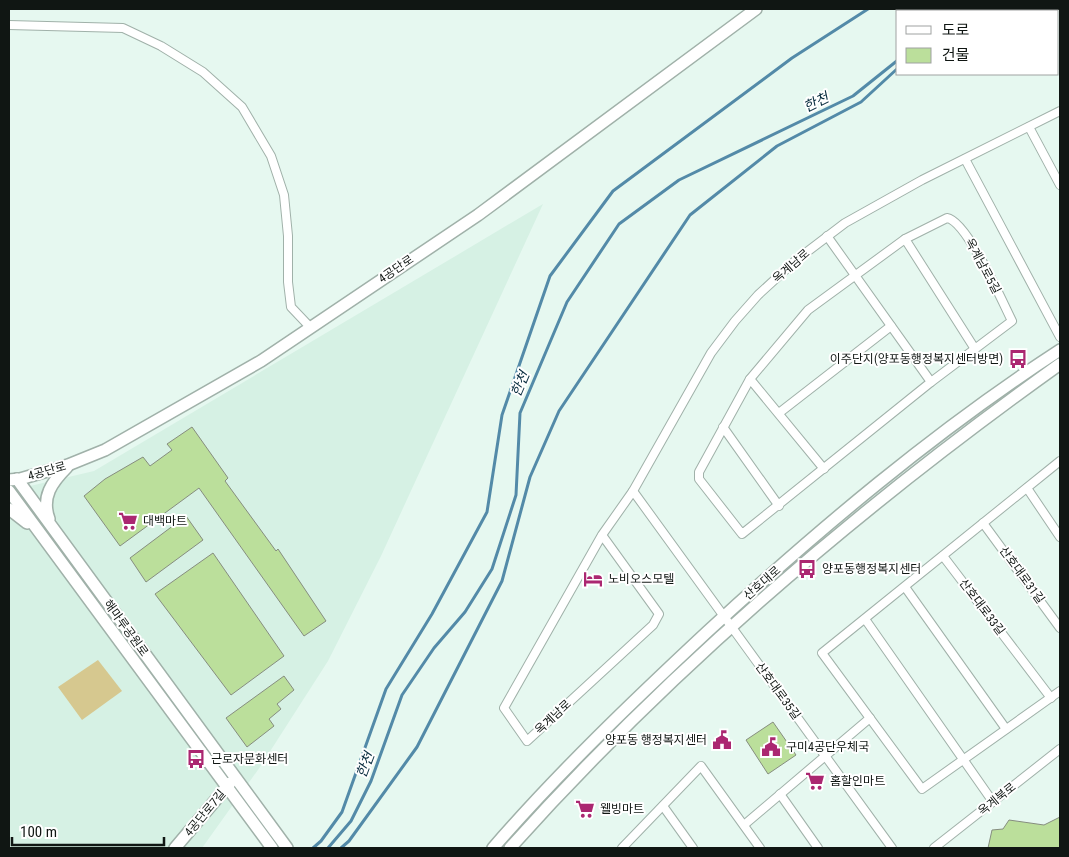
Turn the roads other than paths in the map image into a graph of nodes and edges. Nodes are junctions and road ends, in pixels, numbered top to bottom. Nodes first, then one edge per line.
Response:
1 (756, 9) edge
2 (9, 25) edge
3 (1060, 112) edge
4 (1029, 127) junction
5 (965, 160) junction
6 (1060, 186) edge
7 (827, 236) junction
8 (905, 239) junction
9 (855, 276) junction
10 (891, 326) junction
11 (310, 327) junction
12 (1060, 336) edge
13 (975, 349) junction
14 (1060, 350) edge
15 (1060, 364) edge
16 (750, 379) junction
17 (931, 382) junction
18 (779, 413) junction
19 (723, 426) junction
20 (1060, 461) edge
21 (68, 465) junction
22 (824, 469) junction
23 (13, 480) edge
24 (1026, 488) junction
25 (9, 491) edge
26 (633, 491) junction
27 (779, 506) junction
28 (9, 508) edge
29 (984, 523) junction
30 (52, 527) junction
31 (40, 533) junction
32 (602, 535) junction
33 (1060, 537) edge
34 (943, 556) junction
35 (904, 587) junction
36 (865, 619) junction
37 (727, 621) junction
38 (1060, 628) edge
39 (1060, 691) edge
40 (1050, 698) junction
41 (870, 718) junction
42 (1006, 729) junction
43 (1060, 748) edge
44 (825, 756) junction
45 (964, 760) junction
46 (235, 777) junction
47 (227, 787) junction
48 (780, 794) junction
49 (993, 802) junction
50 (663, 806) junction
51 (744, 824) junction
52 (629, 840) junction
53 (175, 848) edge
54 (272, 848) edge
55 (287, 848) edge
56 (492, 848) edge
57 (510, 848) edge
58 (622, 848) edge
59 (635, 848) edge
60 (693, 848) edge
61 (760, 848) edge
62 (818, 848) edge
63 (892, 848) edge
64 (934, 848) edge

1 - 11 street, 4공단로
2 - 11 street
3 - 4 street, 옥계남로
4 - 5 street, 옥계남로
4 - 6 street
5 - 7 street, 옥계남로
5 - 12 street
7 - 9 street
7 - 26 street, 옥계남로
8 - 9 street, 옥계남로5길
8 - 13 street
8 - 13 street, 옥계남로5길
9 - 10 street
9 - 16 street, 옥계남로5길
10 - 17 street
10 - 18 street
11 - 21 street, 4공단로
13 - 17 street, 옥계남로5길
14 - 37 street, 산호대로
15 - 37 street, 산호대로
16 - 18 street
16 - 19 street, 옥계남로5길
17 - 22 street, 옥계남로5길
18 - 22 street
19 - 27 street
19 - 27 street, 옥계남로5길
20 - 24 street
21 - 23 street, 4공단로
21 - 30 street
22 - 27 street, 옥계남로5길
23 - 30 street, 해마루공원로
24 - 29 street
24 - 33 street
25 - 31 street, 해마루공원로
26 - 32 street, 옥계남로
26 - 37 street
28 - 31 street
29 - 34 street
29 - 38 street, 산호대로31길
30 - 46 street, 해마루공원로
31 - 47 street, 해마루공원로
32 - 32 street, 옥계남로
34 - 35 street
34 - 40 street, 산호대로33길
35 - 36 street
35 - 42 street
36 - 41 street
36 - 45 street
37 - 44 street, 산호대로35길
37 - 56 street, 산호대로
37 - 57 street, 산호대로
39 - 40 street
40 - 42 street
41 - 44 street
41 - 45 street
42 - 45 street
43 - 49 street, 옥계북로
44 - 48 street
44 - 63 street, 산호대로35길
45 - 49 street
46 - 47 street, 4공단로7길
46 - 55 street, 해마루공원로
47 - 53 street, 4공단로7길
47 - 54 street, 해마루공원로
48 - 51 street
48 - 62 street
49 - 64 street, 옥계북로
50 - 51 street
50 - 52 street
50 - 60 street
51 - 61 street
52 - 58 street
52 - 59 street

